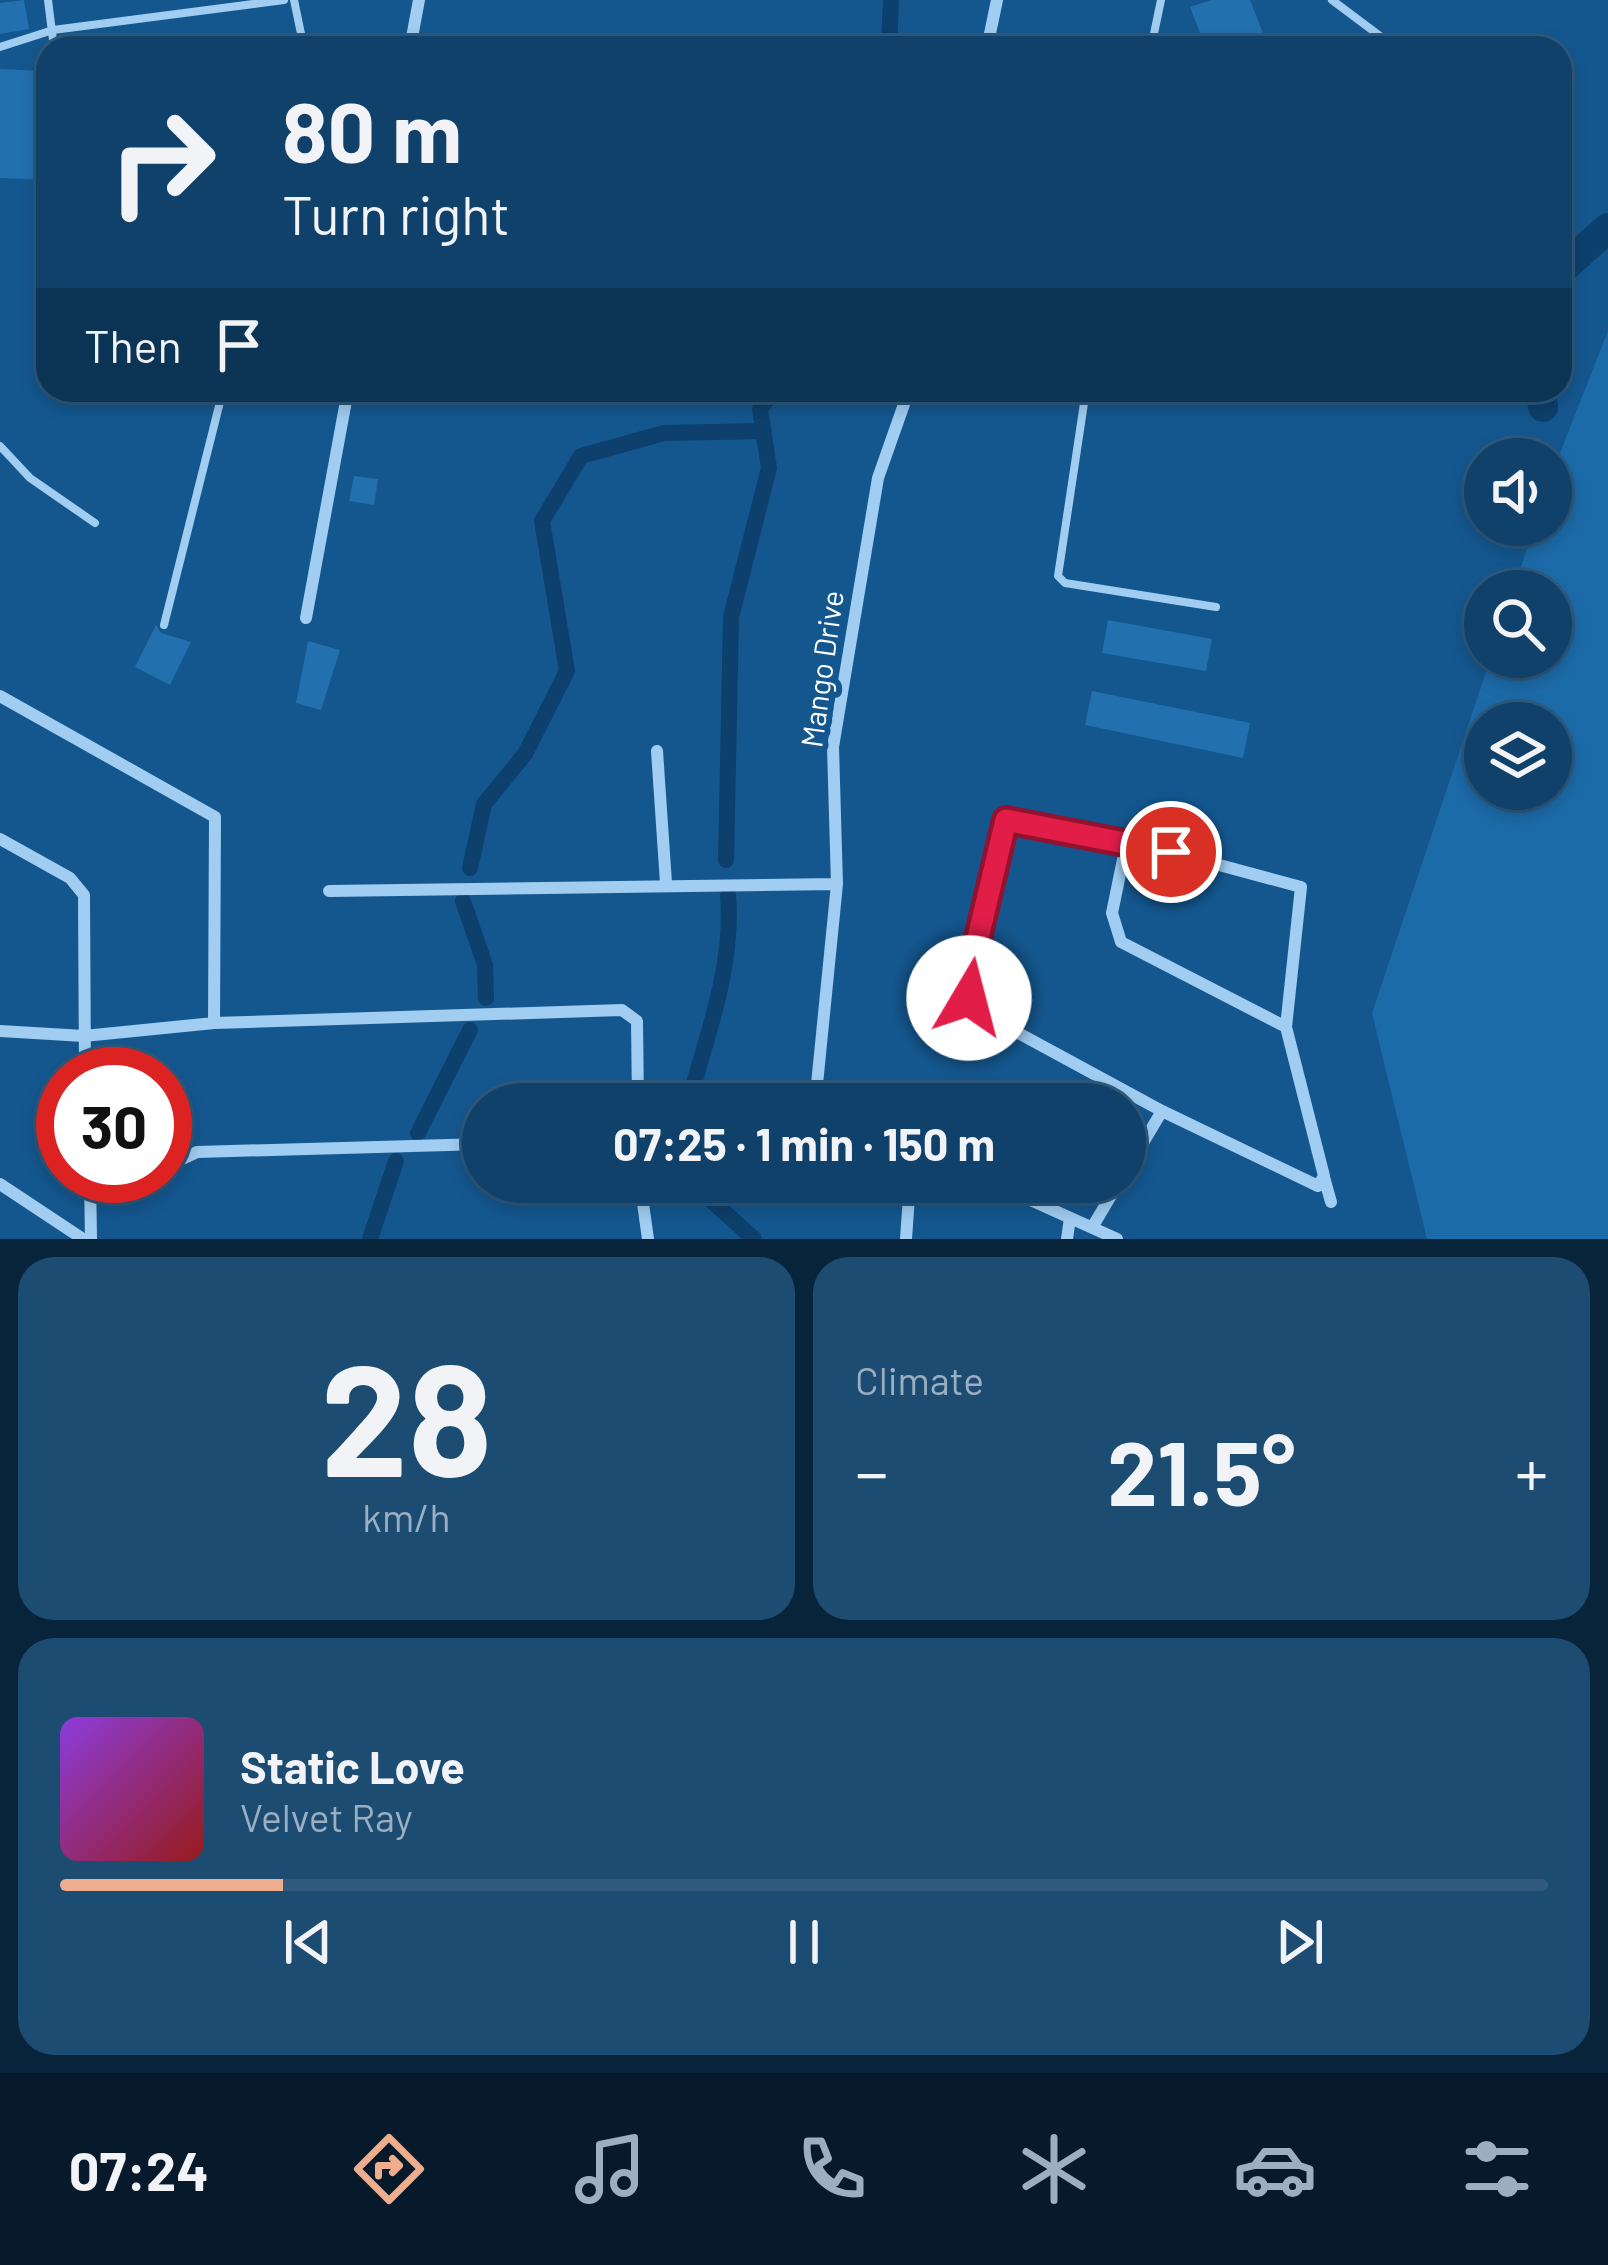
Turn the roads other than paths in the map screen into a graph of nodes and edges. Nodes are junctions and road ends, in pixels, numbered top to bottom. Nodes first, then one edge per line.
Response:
1 (48, 0) edge
2 (284, 0) edge
3 (294, 0) edge
4 (419, 0) edge
5 (997, 0) edge
6 (1161, 0) edge
7 (1332, 0) edge
8 (53, 30) junction
9 (53, 36) edge
10 (302, 36) edge
11 (412, 36) edge
12 (989, 36) edge
13 (1154, 36) edge
14 (1380, 36) edge
15 (0, 46) edge
16 (220, 402) edge
17 (346, 402) edge
18 (905, 402) edge
19 (1085, 402) edge
20 (0, 446) edge
21 (95, 523) dead end
22 (1216, 607) dead end
23 (306, 617) dead end
24 (164, 625) dead end
25 (0, 696) edge
26 (657, 751) dead end
27 (0, 839) edge
28 (1127, 840) junction
29 (666, 883) junction
30 (837, 884) junction
31 (329, 891) dead end
32 (214, 1022) junction
33 (1286, 1027) junction
34 (0, 1031) edge
35 (84, 1036) junction
36 (85, 1047) edge
37 (638, 1083) edge
38 (817, 1083) edge
39 (1162, 1111) junction
40 (1146, 1138) edge
41 (462, 1145) edge
42 (192, 1154) edge
43 (1324, 1176) junction
44 (0, 1184) edge
45 (1331, 1202) dead end
46 (91, 1203) edge
47 (643, 1203) edge
48 (909, 1203) edge
49 (1037, 1203) edge
50 (1107, 1203) edge
51 (1070, 1218) junction
52 (1093, 1226) junction
53 (87, 1239) edge
54 (648, 1239) edge
55 (906, 1239) edge
56 (1067, 1239) edge
57 (1117, 1239) edge

1 - 8 lane
2 - 8 lane
3 - 10 lane
4 - 11 street
5 - 12 street
6 - 13 lane
7 - 14 lane
8 - 9 lane
8 - 15 lane
16 - 24 lane
17 - 23 street
18 - 30 street, Mango Drive
19 - 22 lane
20 - 21 lane
25 - 32 street
26 - 29 street
27 - 35 street
28 - 33 street
28 - 33 street
28 - 39 street
29 - 30 street
29 - 31 street
30 - 38 street, Mango Drive
32 - 35 street
32 - 37 street
33 - 43 street
34 - 35 street
35 - 36 street
39 - 40 street
39 - 43 street
41 - 42 street
43 - 45 street
44 - 53 street
46 - 53 street
47 - 54 street
48 - 55 street
49 - 51 street
50 - 52 street
51 - 52 street
51 - 56 street
52 - 57 street

